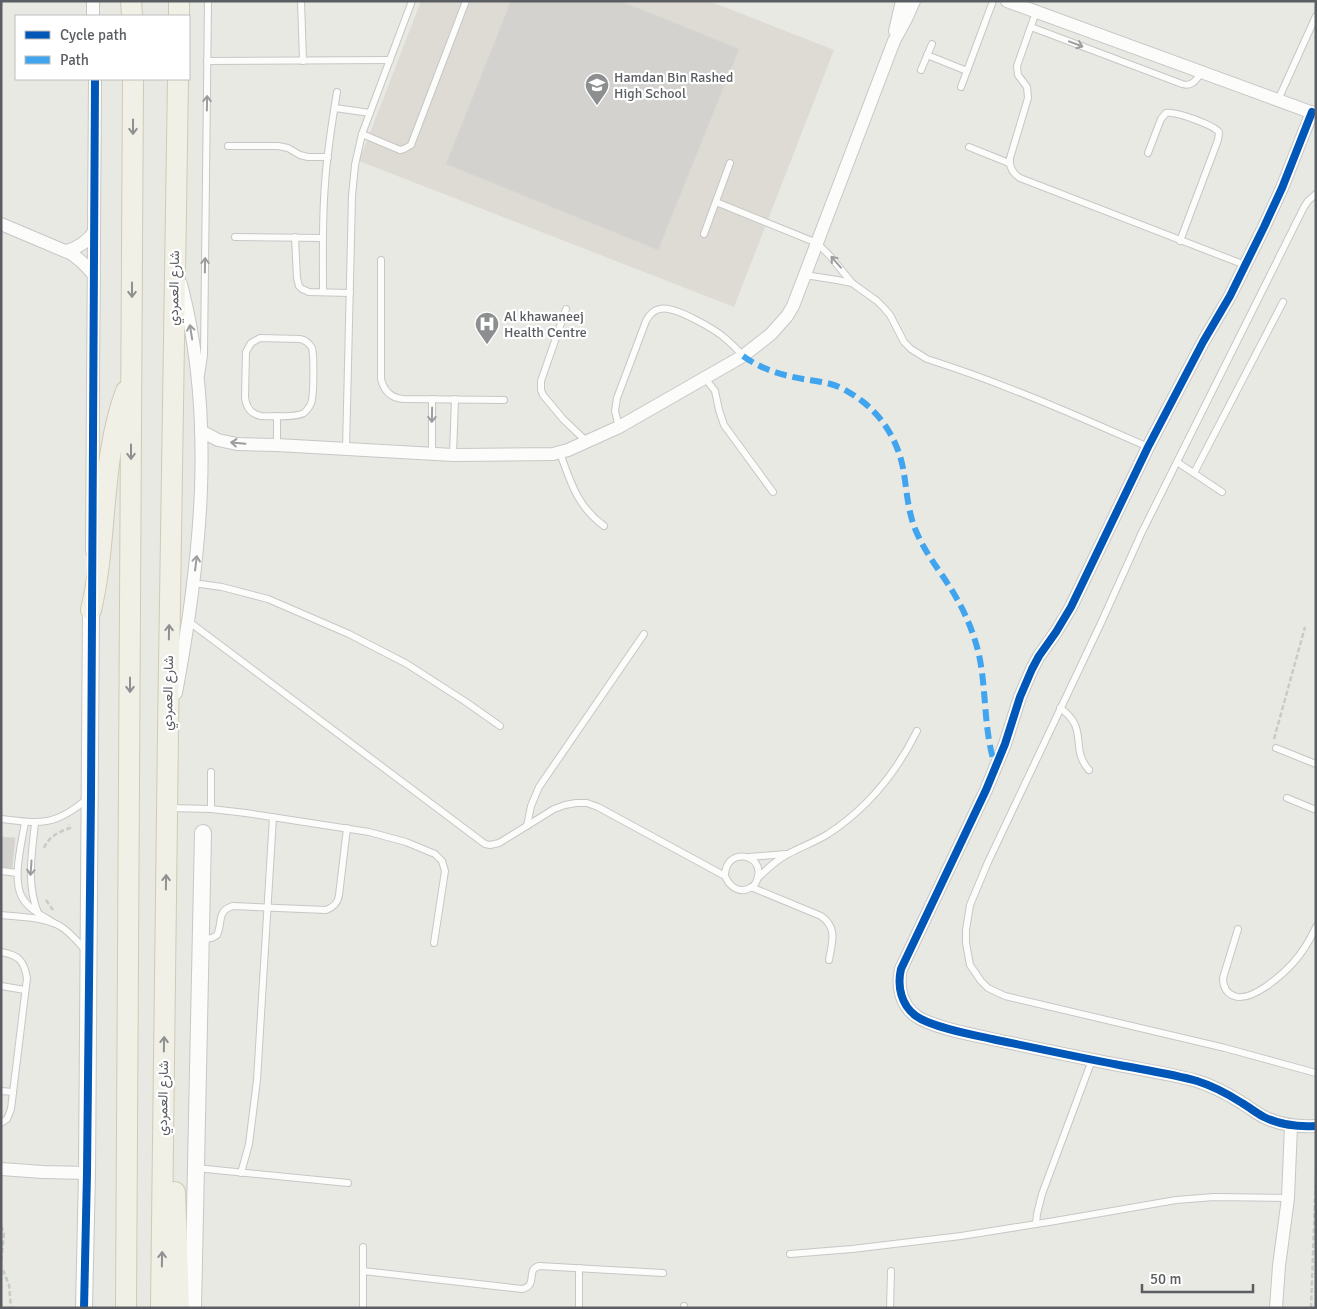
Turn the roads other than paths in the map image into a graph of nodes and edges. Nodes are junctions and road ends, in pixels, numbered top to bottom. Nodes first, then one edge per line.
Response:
1 (93, 1) edge
2 (131, 1) edge
3 (180, 1) edge
4 (208, 1) edge
5 (301, 1) edge
6 (412, 1) edge
7 (466, 1) edge
8 (902, 1) edge
9 (914, 1) edge
10 (993, 1) edge
11 (1007, 1) edge
12 (1036, 12) junction
13 (93, 15) edge
14 (132, 15) edge
15 (179, 15) edge
16 (1316, 16) edge
17 (1031, 27) junction
18 (894, 41) junction
19 (932, 44) dead end
20 (927, 55) junction
21 (390, 60) junction
22 (207, 61) junction
23 (303, 61) junction
24 (921, 70) dead end
25 (967, 71) junction
26 (1201, 73) junction
27 (95, 80) edge
28 (133, 80) edge
29 (178, 80) edge
30 (961, 87) dead end
31 (337, 92) dead end
32 (1278, 100) junction
33 (335, 108) junction
34 (370, 113) junction
35 (1314, 113) edge
36 (362, 134) junction
37 (228, 146) dead end
38 (969, 147) dead end
39 (1148, 153) dead end
40 (328, 157) junction
41 (730, 163) dead end
42 (1010, 163) junction
43 (1316, 194) edge
44 (716, 202) junction
45 (1, 224) edge
46 (94, 232) junction
47 (704, 234) dead end
48 (235, 237) dead end
49 (296, 237) junction
50 (322, 238) junction
51 (1180, 240) junction
52 (817, 243) junction
53 (66, 251) junction
54 (381, 260) dead end
55 (175, 261) junction
56 (1245, 265) junction
57 (94, 275) junction
58 (805, 275) junction
59 (852, 283) junction
60 (323, 292) junction
61 (350, 293) junction
62 (1283, 302) dead end
63 (566, 309) dead end
64 (743, 356) junction
65 (132, 376) junction
66 (705, 378) junction
67 (198, 383) junction
68 (432, 399) junction
69 (455, 399) junction
70 (504, 400) dead end
71 (277, 416) junction
72 (619, 427) junction
73 (201, 430) junction
74 (586, 441) junction
75 (278, 445) junction
76 (1148, 447) junction
77 (346, 449) junction
78 (560, 453) junction
79 (432, 454) junction
80 (453, 455) junction
81 (1176, 462) junction
82 (1194, 473) junction
83 (773, 492) dead end
84 (1222, 492) dead end
85 (604, 526) dead end
86 (193, 584) junction
87 (91, 610) junction
88 (188, 621) junction
89 (644, 634) dead end
90 (1060, 708) junction
91 (500, 726) dead end
92 (917, 731) dead end
93 (168, 732) junction
94 (1276, 748) road end
95 (1316, 764) edge
96 (1089, 770) dead end
97 (211, 772) dead end
98 (91, 796) junction
99 (1287, 798) dead end
100 (167, 808) junction
101 (211, 809) junction
102 (1316, 810) edge
103 (273, 817) junction
104 (1, 820) edge
105 (25, 822) junction
106 (35, 823) junction
107 (527, 826) junction
108 (347, 828) junction
109 (203, 833) dead end
110 (787, 854) junction
111 (747, 857) junction
112 (1, 871) edge
113 (17, 873) junction
114 (725, 876) junction
115 (758, 879) junction
116 (751, 888) junction
117 (267, 907) junction
118 (38, 913) junction
119 (1, 914) edge
120 (54, 923) junction
121 (1316, 928) edge
122 (1238, 929) dead end
123 (200, 939) junction
124 (434, 943) dead end
125 (1, 952) edge
126 (89, 954) junction
127 (829, 960) dead end
128 (1, 986) edge
129 (26, 990) junction
130 (1092, 1060) junction
131 (1316, 1073) edge
132 (1, 1091) edge
133 (13, 1092) junction
134 (1, 1123) edge
135 (1291, 1126) junction
136 (1316, 1126) edge
137 (163, 1133) junction
138 (195, 1168) junction
139 (1, 1169) edge
140 (241, 1172) junction
141 (87, 1173) junction
142 (348, 1183) dead end
143 (1288, 1198) junction
144 (1036, 1224) junction
145 (364, 1247) dead end
146 (790, 1254) dead end
147 (579, 1268) junction
148 (363, 1270) junction
149 (891, 1271) dead end
150 (663, 1273) dead end
151 (84, 1308) edge
152 (126, 1308) edge
153 (161, 1308) edge
154 (179, 1308) edge
155 (193, 1308) edge
156 (363, 1308) edge
157 (578, 1308) edge
158 (890, 1308) edge
159 (1276, 1308) edge

1 - 13 street
2 - 14 main road
3 - 15 main road
4 - 22 lane
5 - 23 lane
6 - 21 lane
7 - 36 lane
8 - 18 street
9 - 18 street
10 - 25 lane
11 - 12 street
12 - 17 lane
12 - 26 street
16 - 32 lane
17 -> 26 lane
17 - 42 lane
18 - 52 street
19 - 20 lane
20 - 24 lane
20 - 25 lane
21 - 23 lane
21 - 34 lane
22 - 23 lane
67 -> 22 lane
25 - 30 lane
26 - 32 street
27 - 46 street
28 -> 65 main road
29 - 55 main road, شارع العمردي
31 - 33 lane
32 - 35 street
33 - 34 lane
33 - 40 lane
34 - 36 lane
35 - 56 street
36 - 61 lane
37 - 40 lane
38 - 42 lane
39 - 51 lane
40 - 50 lane
41 - 44 lane
42 - 51 lane
43 - 81 lane
44 - 47 lane
44 - 52 lane
45 - 53 street
46 - 53 street
46 - 57 street
48 - 49 lane
49 - 50 lane
49 - 60 lane
50 - 60 lane
51 - 56 lane
52 - 58 street
59 -> 52 lane
53 - 57 street
54 - 68 lane
67 -> 55 street
93 -> 55 main road, شارع العمردي
56 - 76 street
57 - 87 street
58 - 59 lane
58 - 64 street
59 - 76 lane
60 - 61 lane
61 - 77 lane
62 - 82 lane
63 - 74 lane
64 - 66 street
64 - 72 lane
65 - 87 main road
65 -> 152 main road
66 - 72 street
66 - 83 lane
67 - 73 street
68 - 69 lane
68 -> 79 lane
69 - 70 lane
69 - 80 lane
71 - 71 lane
71 - 75 lane
72 - 74 street
75 -> 73 street
86 -> 73 street
74 - 78 street
75 - 77 street
76 - 130 street
77 - 79 street
78 - 80 street
78 - 85 lane
79 - 80 street
81 - 82 lane
81 - 90 lane
82 - 84 lane
86 - 88 street
86 - 91 lane
87 - 98 street
88 - 93 street
88 - 107 lane
89 - 107 lane
90 - 96 lane
90 - 131 lane
92 - 110 lane
93 - 100 main road, شارع العمردي
94 - 95 lane
97 - 101 lane
98 - 106 lane
98 - 126 street
99 - 102 lane
100 - 101 lane
137 -> 100 main road, شارع العمردي
101 - 103 lane
103 - 108 lane
103 - 117 lane
104 - 105 lane
105 - 106 lane
105 - 113 lane
106 -> 118 lane
107 - 114 lane
108 - 117 lane
108 - 124 lane
109 - 123 street
110 - 111 lane
110 - 115 lane
111 - 114 lane
111 - 115 lane
112 - 113 lane
113 - 118 lane
114 - 116 lane
115 - 116 lane
116 - 127 lane
117 - 123 lane
117 - 140 lane
118 - 120 lane
119 - 120 lane
120 - 126 lane
121 - 122 lane
123 - 138 street
125 - 129 lane
126 - 141 street
128 - 129 lane
129 - 133 lane
130 - 135 street
130 - 144 lane
132 - 133 lane
133 - 134 lane
135 - 136 street
135 - 143 street
153 -> 137 main road, شارع العمردي
137 - 154 main road
138 - 140 lane
138 - 155 street
139 - 141 street
140 - 142 lane
141 - 151 street
143 - 144 lane
143 - 159 street
144 - 146 lane
145 - 148 lane
147 - 148 lane
147 - 150 lane
147 - 157 lane
148 - 156 lane
149 - 158 lane

